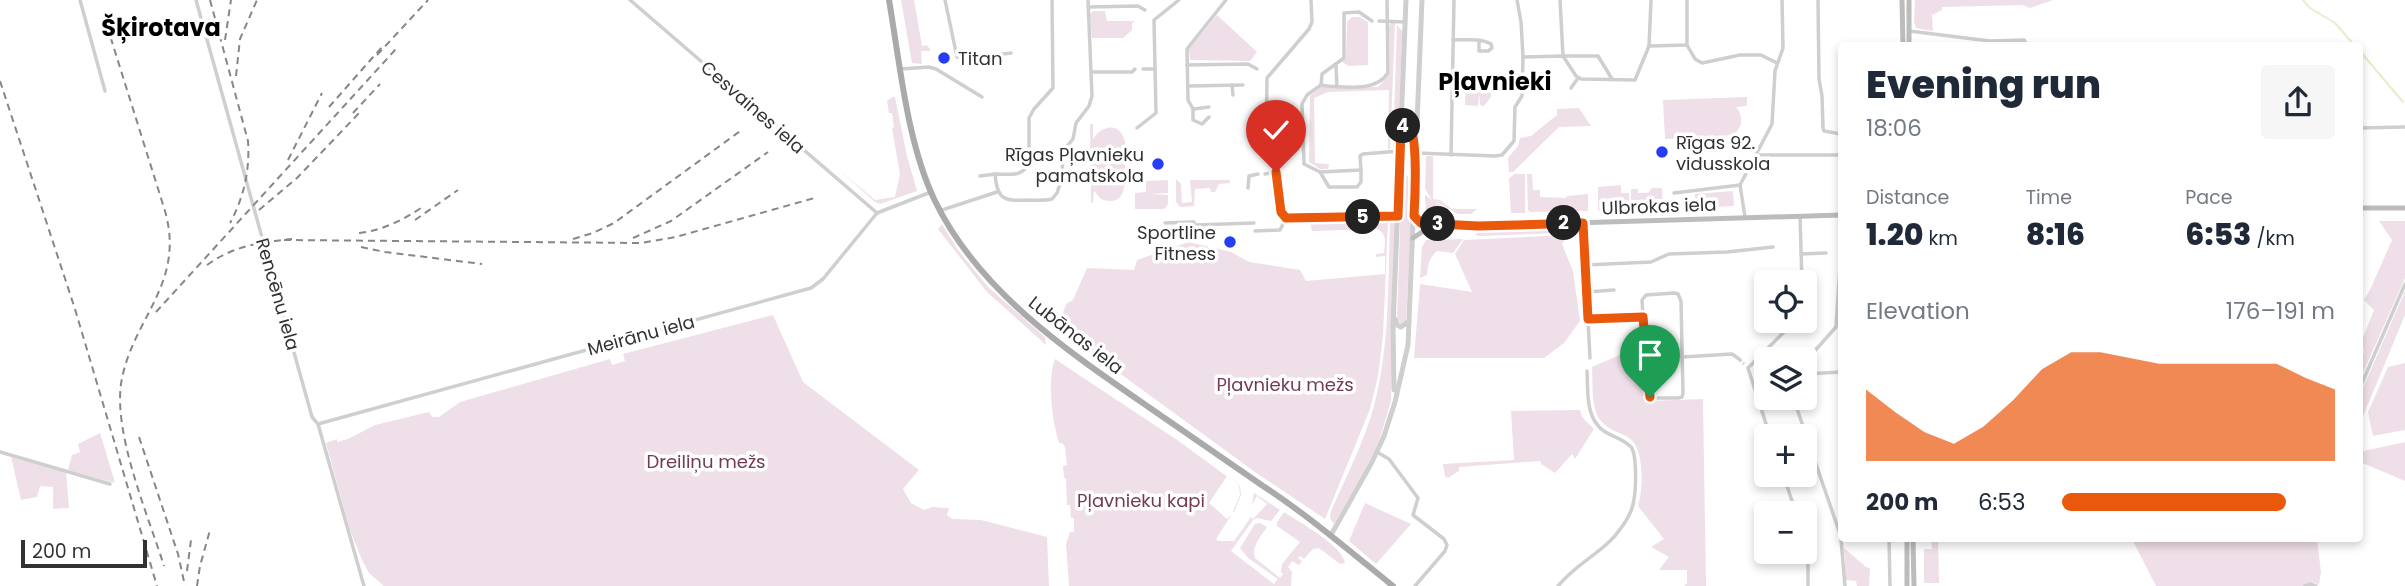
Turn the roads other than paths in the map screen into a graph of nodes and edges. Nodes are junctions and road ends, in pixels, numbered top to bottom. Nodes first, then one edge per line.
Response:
1 (80, 0) edge
2 (196, 0) edge
3 (630, 0) edge
4 (889, 0) edge
5 (945, 0) edge
6 (1052, 0) edge
7 (1088, 0) edge
8 (1180, 0) edge
9 (1226, 0) edge
10 (1311, 0) edge
11 (1387, 0) edge
12 (1406, 0) edge
13 (1422, 0) edge
14 (1454, 0) edge
15 (1517, 0) edge
16 (1560, 0) edge
17 (1651, 0) edge
18 (1686, 0) edge
19 (1782, 0) edge
20 (1818, 0) edge
21 (1902, 0) edge
22 (1909, 0) edge
23 (1088, 7) junction
24 (1145, 10) dead end
25 (1372, 21) dead end
26 (1379, 21) dead end
27 (1387, 21) junction
28 (1405, 22) junction
29 (1909, 31) junction
30 (1453, 40) junction
31 (1479, 41) dead end
32 (1903, 42) edge
33 (1909, 42) edge
34 (2025, 42) edge
35 (1687, 45) junction
36 (1649, 46) junction
37 (1011, 53) dead end
38 (1563, 56) junction
39 (1523, 57) junction
40 (1777, 63) junction
41 (1187, 65) junction
42 (1336, 66) junction
43 (901, 69) junction
44 (1136, 69) dead end
45 (1143, 69) dead end
46 (1154, 69) junction
47 (1257, 69) dead end
48 (1092, 72) junction
49 (1261, 73) dead end
50 (1267, 78) junction
51 (1578, 78) junction
52 (1612, 79) junction
53 (1232, 85) junction
54 (1243, 85) dead end
55 (1321, 85) junction
56 (1188, 86) junction
57 (1336, 86) junction
58 (1571, 88) dead end
59 (105, 91) dead end
60 (1233, 95) dead end
61 (982, 97) dead end
62 (1209, 107) dead end
63 (1193, 109) junction
64 (1209, 117) dead end
65 (2405, 127) edge
66 (1137, 128) dead end
67 (1401, 128) junction
68 (2363, 128) edge
69 (1838, 133) edge
70 (1400, 150) junction
71 (1417, 153) junction
72 (1451, 155) junction
73 (1755, 155) junction
74 (1838, 155) edge
75 (1416, 166) junction
76 (1361, 170) junction
77 (1276, 172) junction
78 (1320, 172) junction
79 (995, 174) junction
80 (1258, 174) dead end
81 (1265, 174) dead end
82 (980, 176) dead end
83 (1740, 185) junction
84 (1248, 188) dead end
85 (998, 191) junction
86 (931, 192) junction
87 (1674, 193) dead end
88 (2363, 208) edge
89 (2405, 208) edge
90 (940, 211) junction
91 (877, 213) junction
92 (1838, 215) edge
93 (1398, 216) junction
94 (1414, 216) junction
95 (1800, 216) junction
96 (1286, 218) junction
97 (1745, 218) junction
98 (1165, 223) dead end
99 (1254, 223) dead end
100 (1583, 223) junction
101 (1478, 226) junction
102 (1255, 231) dead end
103 (1413, 238) junction
104 (1773, 247) dead end
105 (1826, 253) dead end
106 (1801, 254) junction
107 (1586, 265) junction
108 (1802, 270) edge
109 (1838, 277) edge
110 (2405, 284) edge
111 (1614, 290) dead end
112 (1587, 292) junction
113 (1394, 316) junction
114 (1643, 317) junction
115 (1588, 319) junction
116 (1409, 321) junction
117 (1783, 333) edge
118 (1817, 348) edge
119 (1682, 357) junction
120 (1590, 358) dead end
121 (1739, 359) tunnel mouth
122 (1744, 364) tunnel mouth
123 (1748, 368) junction
124 (1587, 371) dead end
125 (1838, 372) edge
126 (1817, 373) edge
127 (2363, 381) edge
128 (1395, 400) junction
129 (1797, 410) edge
130 (1766, 424) edge
131 (318, 425) junction
132 (0, 452) edge
133 (1377, 452) junction
134 (110, 484) dead end
135 (1838, 529) edge
136 (1331, 535) junction
137 (1841, 542) edge
138 (1889, 542) edge
139 (1907, 542) edge
140 (1913, 542) edge
141 (1808, 564) edge
142 (364, 586) edge
143 (1394, 586) edge
144 (1415, 586) edge
145 (1558, 586) edge
146 (1808, 586) edge
147 (1845, 586) edge
148 (1891, 586) edge
149 (1907, 586) edge
150 (1914, 586) edge
151 (2305, 586) edge
152 (2316, 586) edge

1 - 59 street
2 - 131 street, Rencēnu iela
3 - 91 street, Cesvaines iela
4 - 43 main road, Lubānas iela
5 - 37 street
6 - 79 street
7 - 23 street
8 - 46 street
9 - 41 street
10 - 50 street
11 - 27 street
12 - 28 street
13 - 71 street
14 - 30 street
15 - 39 street
16 - 38 street
17 - 36 street
18 - 35 street
19 - 40 street
20 - 69 street
21 - 32 main road
22 - 29 main road
23 - 24 street
23 - 48 street
25 - 42 street
26 - 27 street
27 - 28 street
27 - 57 street
28 - 67 street
29 - 33 main road
29 - 34 street
30 - 31 street
30 - 72 street
35 - 36 street
35 - 40 street
36 - 52 street
38 - 39 street
38 - 51 street
38 - 52 street
39 - 72 street
40 - 73 street
41 - 47 street
41 - 56 street
42 - 55 street
42 - 57 street
43 - 61 street
43 - 86 main road, Lubānas iela
44 - 48 street
45 - 46 street
46 - 66 street
48 - 85 street
49 - 50 street
50 - 77 street
51 - 52 street
51 - 58 street
53 - 54 street
53 - 56 street
53 - 60 street
55 - 57 street
55 - 78 street
56 - 63 street
62 - 63 street
63 - 64 street
65 - 68 street
67 - 70 street
67 - 75 street
70 - 76 street
70 - 93 street
71 - 72 street
71 - 75 street
73 - 74 street
73 - 83 street
75 - 94 street
76 - 78 street
76 - 78 street
77 - 81 street
77 - 96 street
79 - 82 street
79 - 85 street
80 - 84 street
83 - 87 street
83 - 97 street
85 - 90 street
86 - 90 main road, Lubānas iela
86 - 91 street, Meirānu iela
88 - 89 main road
90 - 136 main road, Lubānas iela
91 - 131 street, Meirānu iela
92 - 95 main road, Ulbrokas iela
93 - 96 street
93 - 113 street
94 - 101 main road, Ulbrokas iela
94 - 103 street
95 - 97 main road, Ulbrokas iela
95 - 106 street
96 - 102 street
97 - 100 main road, Ulbrokas iela
98 - 99 street
100 - 101 main road, Ulbrokas iela
100 - 107 street
101 - 103 main road, Ulbrokas iela
103 - 116 street
104 - 107 street
105 - 106 street
106 - 108 street
107 - 112 street
109 - 118 street
110 - 127 street
111 - 112 street
112 - 115 street
113 - 116 street
113 - 128 street
114 - 115 street
114 - 119 street
114 - 119 street
115 - 120 street
116 - 128 street
117 - 123 street
119 - 121 street
122 - 123 street
123 - 130 street
124 - 145 street
125 - 126 street
128 - 133 street
129 - 135 street
131 - 142 street, Rencēnu iela
132 - 134 street
133 - 136 street
133 - 144 street
136 - 143 main road, Lubānas iela
137 - 147 street
138 - 148 street
139 - 149 main road
140 - 150 main road
141 - 146 street
151 - 152 street

